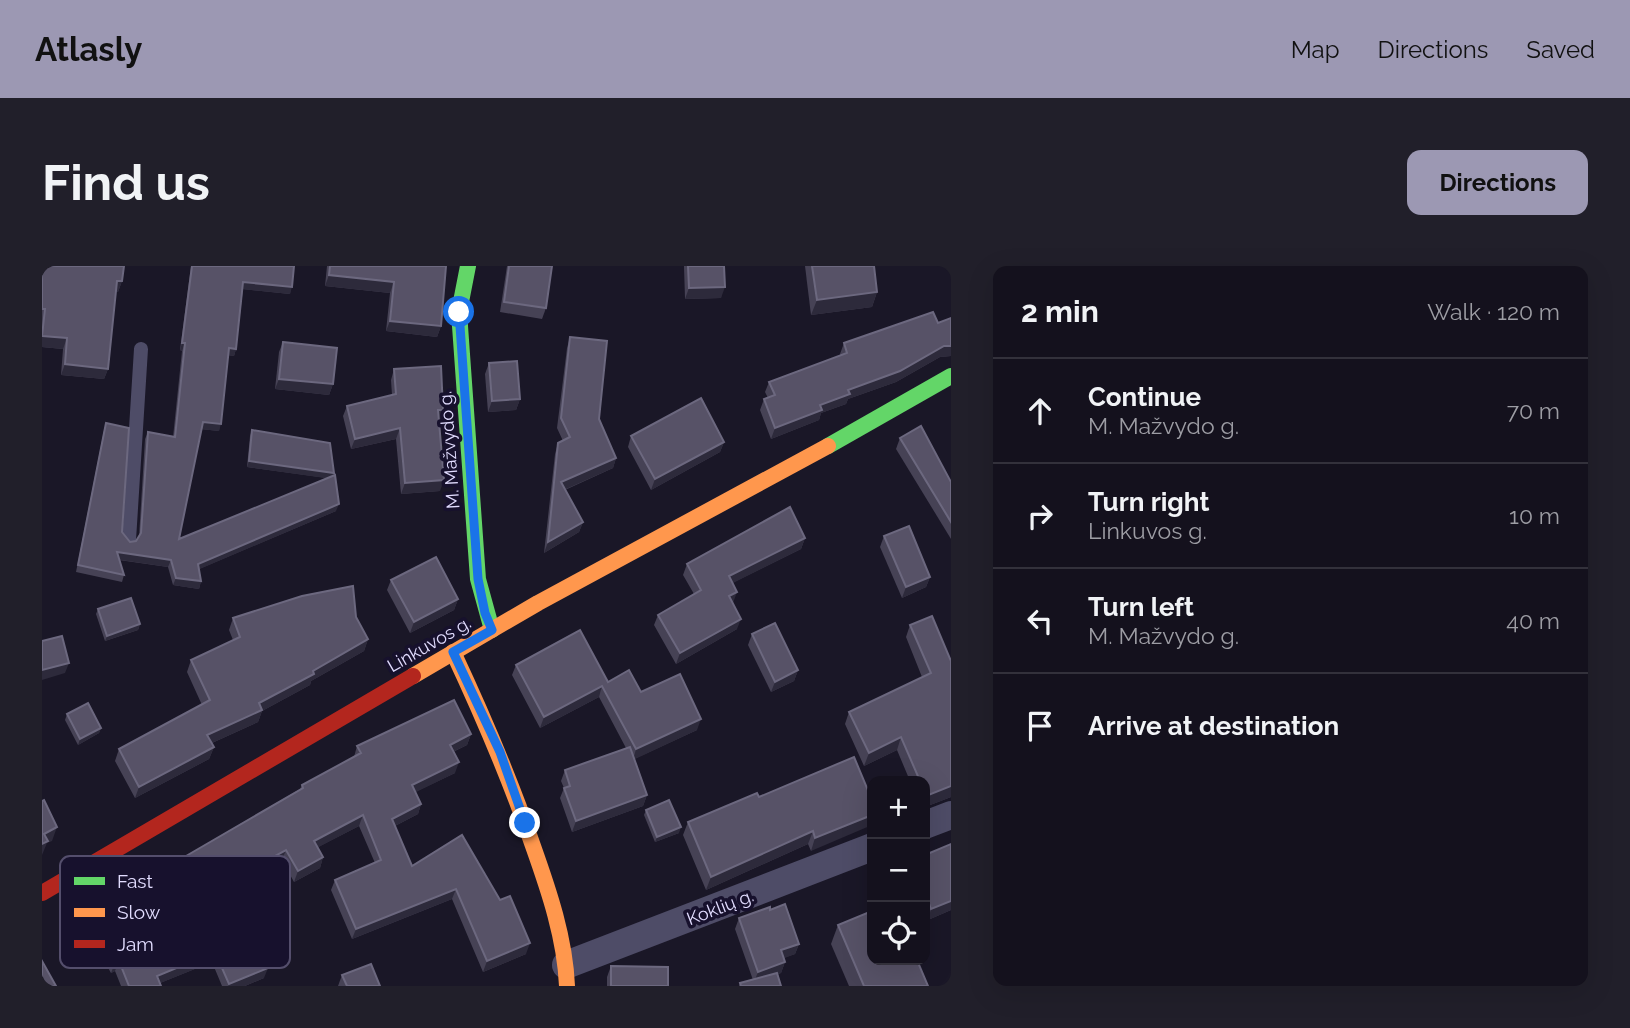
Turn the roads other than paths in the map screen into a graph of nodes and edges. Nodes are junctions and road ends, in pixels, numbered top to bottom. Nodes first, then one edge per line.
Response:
1 (468, 266) edge
2 (141, 349) dead end
3 (951, 376) edge
4 (129, 540) edge
5 (492, 630) junction
6 (453, 652) junction
7 (951, 814) edge
8 (930, 823) edge
9 (867, 848) edge
10 (105, 856) edge
11 (60, 882) edge
12 (42, 893) edge
13 (566, 976) edge

1 - 5 street, M. Mažvydo g.
2 - 4 lane
3 - 5 street, Linkuvos g.
5 - 6 street, Linkuvos g.
6 - 10 street, Linkuvos g.
6 - 13 street
7 - 8 street
9 - 13 street, Koklių g.
11 - 12 street, Linkuvos g.

